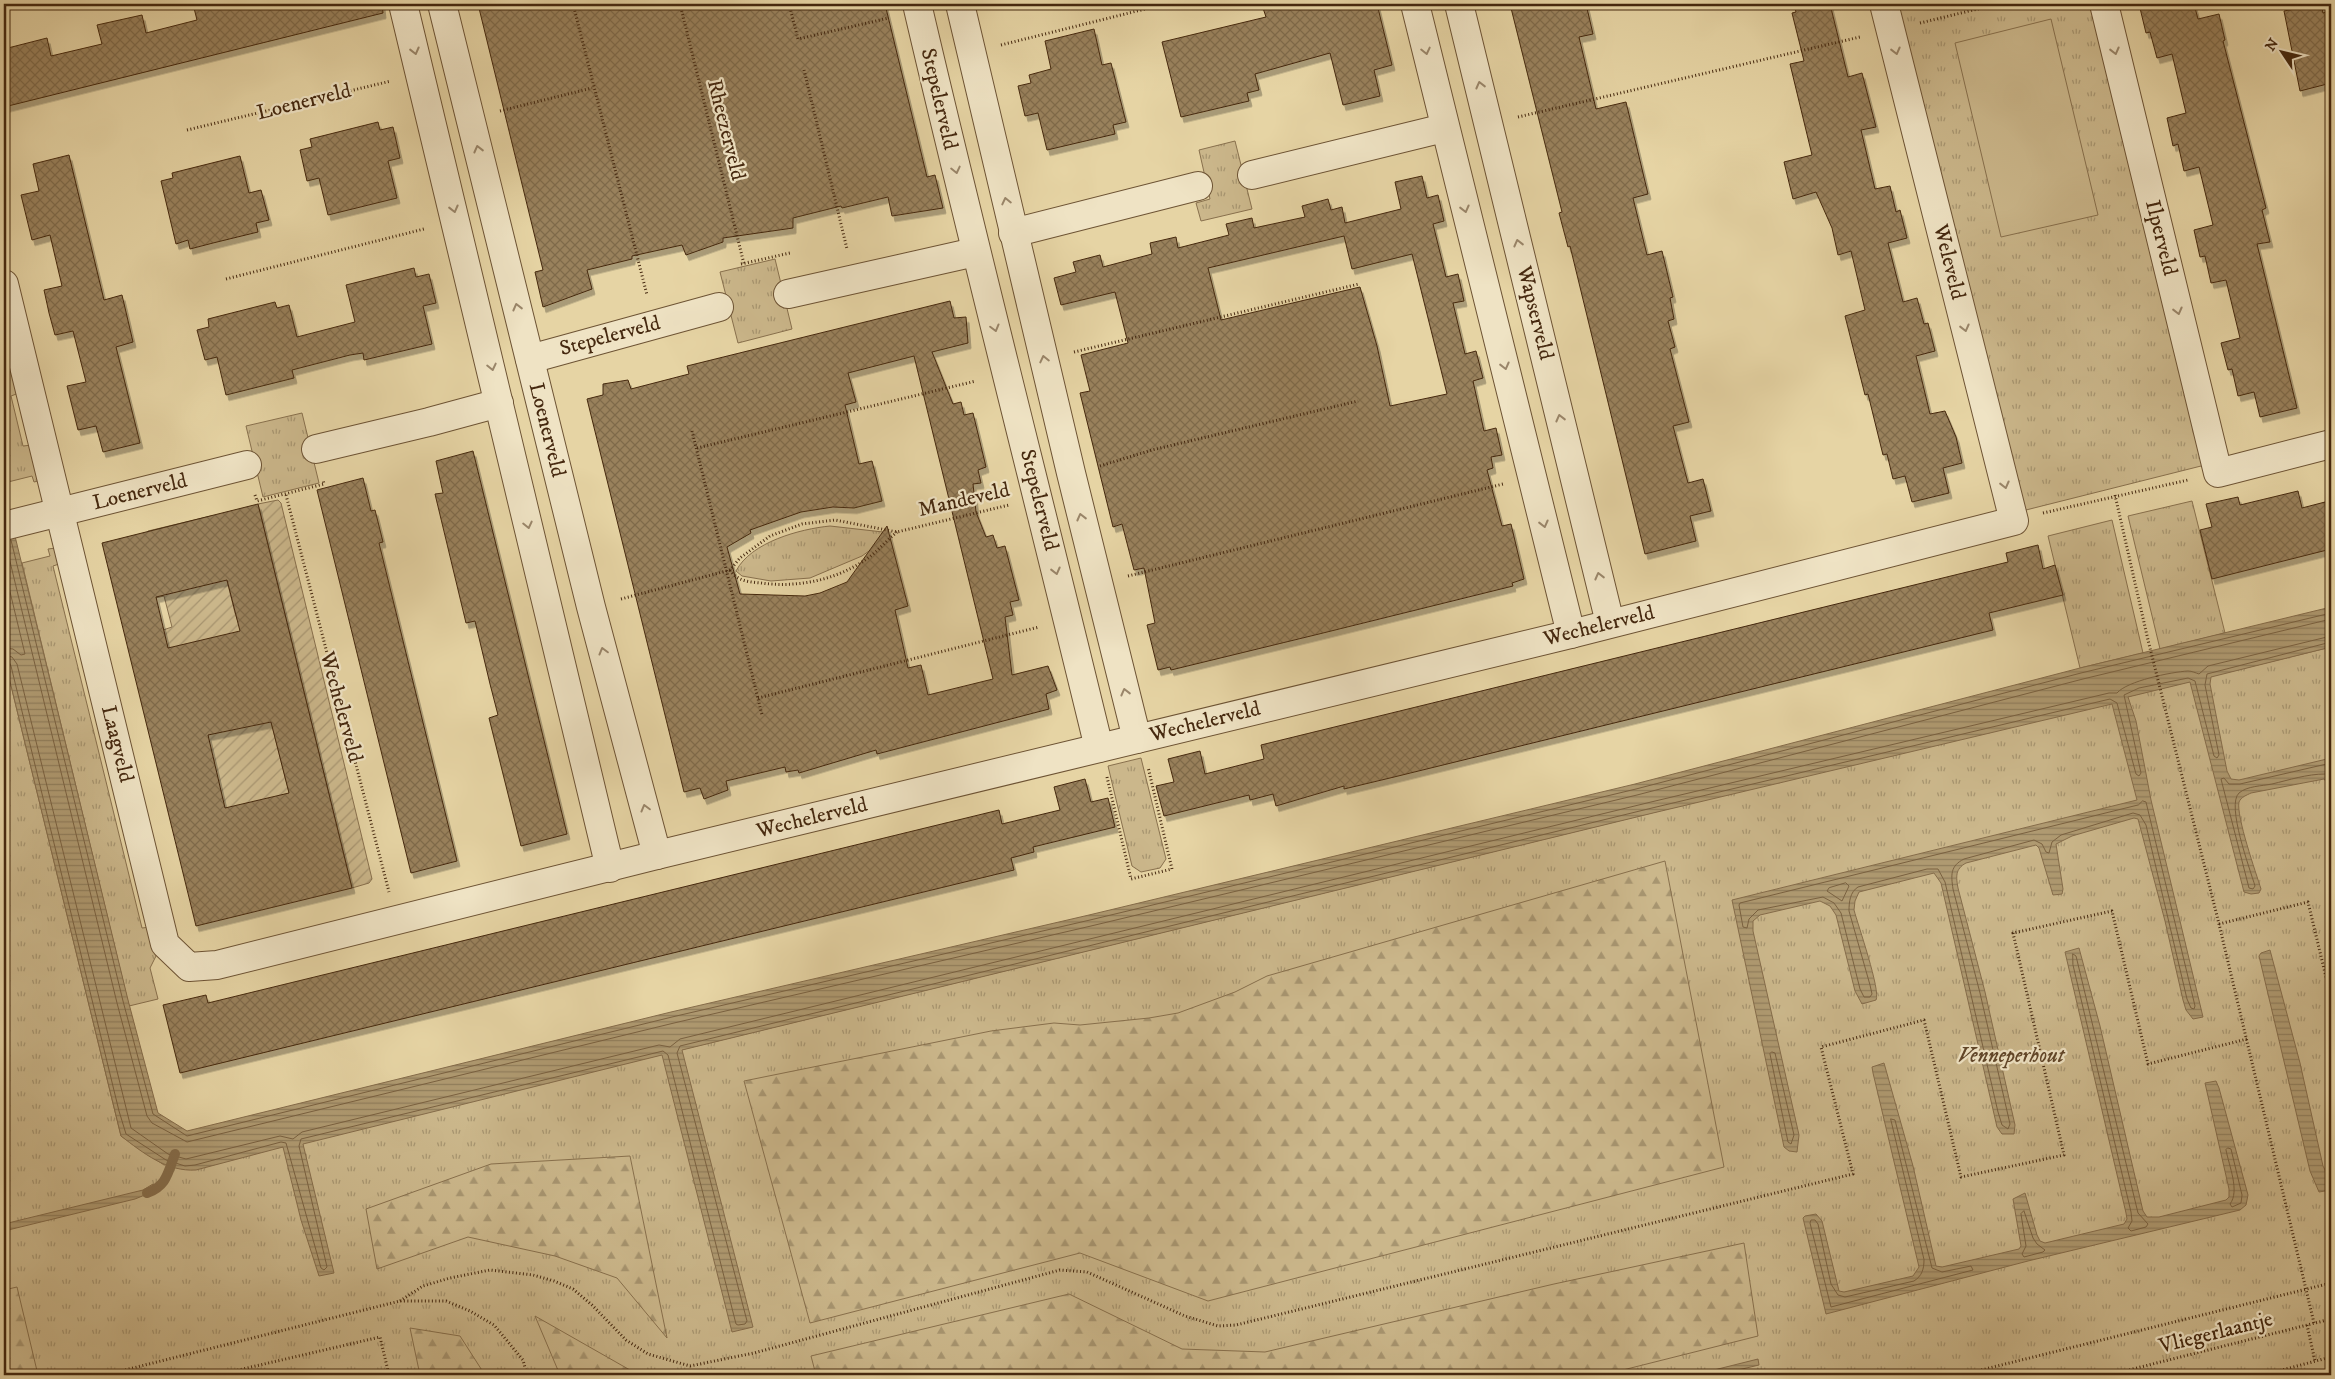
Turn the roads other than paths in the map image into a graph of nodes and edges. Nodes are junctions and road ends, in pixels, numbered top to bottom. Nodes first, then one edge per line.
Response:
1 (403, 4) edge
2 (442, 4) edge
3 (960, 4) edge
4 (1414, 4) edge
5 (1459, 4) edge
6 (2104, 4) edge
7 (918, 7) edge
8 (1888, 17) edge
9 (1444, 128) junction
10 (1252, 174) dead end
11 (1198, 186) dead end
12 (1013, 234) junction
13 (975, 252) junction
14 (4, 284) edge
15 (788, 294) dead end
16 (719, 308) dead end
17 (530, 359) junction
18 (499, 403) junction
19 (2331, 444) edge
20 (316, 449) road end
21 (247, 465) road end
22 (48, 516) junction
23 (2014, 520) joint
24 (4, 526) edge
25 (1610, 623) junction
26 (1571, 634) junction
27 (1142, 750) junction
28 (1102, 759) junction
29 (657, 855) junction
30 (610, 868) junction
31 (189, 968) joint

1 -> 18 street, Loenerveld
17 -> 2 street, Loenerveld
12 -> 3 street, Stepelerveld
4 -> 9 street, Wapserveld
25 -> 5 street, Wapserveld
6 -> 19 street, Ilperveld
7 -> 13 street, Stepelerveld
8 -> 23 street, Weleveld
9 - 10 street
9 -> 26 street, Wapserveld
11 - 12 street
27 -> 12 street, Stepelerveld
13 - 15 street
13 -> 28 street, Stepelerveld
14 - 22 street, Laagveld
16 - 17 street, Stepelerveld
29 -> 17 street, Loenerveld
18 - 20 street, Loenerveld
18 -> 30 street, Loenerveld
21 - 22 street, Loenerveld
22 - 24 street
22 - 31 street, Laagveld
23 - 25 street, Wechelerveld
25 - 26 street, Wechelerveld
26 - 27 street, Wechelerveld
27 - 28 street, Wechelerveld
28 - 29 street, Wechelerveld
29 - 30 street, Wechelerveld
30 - 31 street, Wechelerveld

